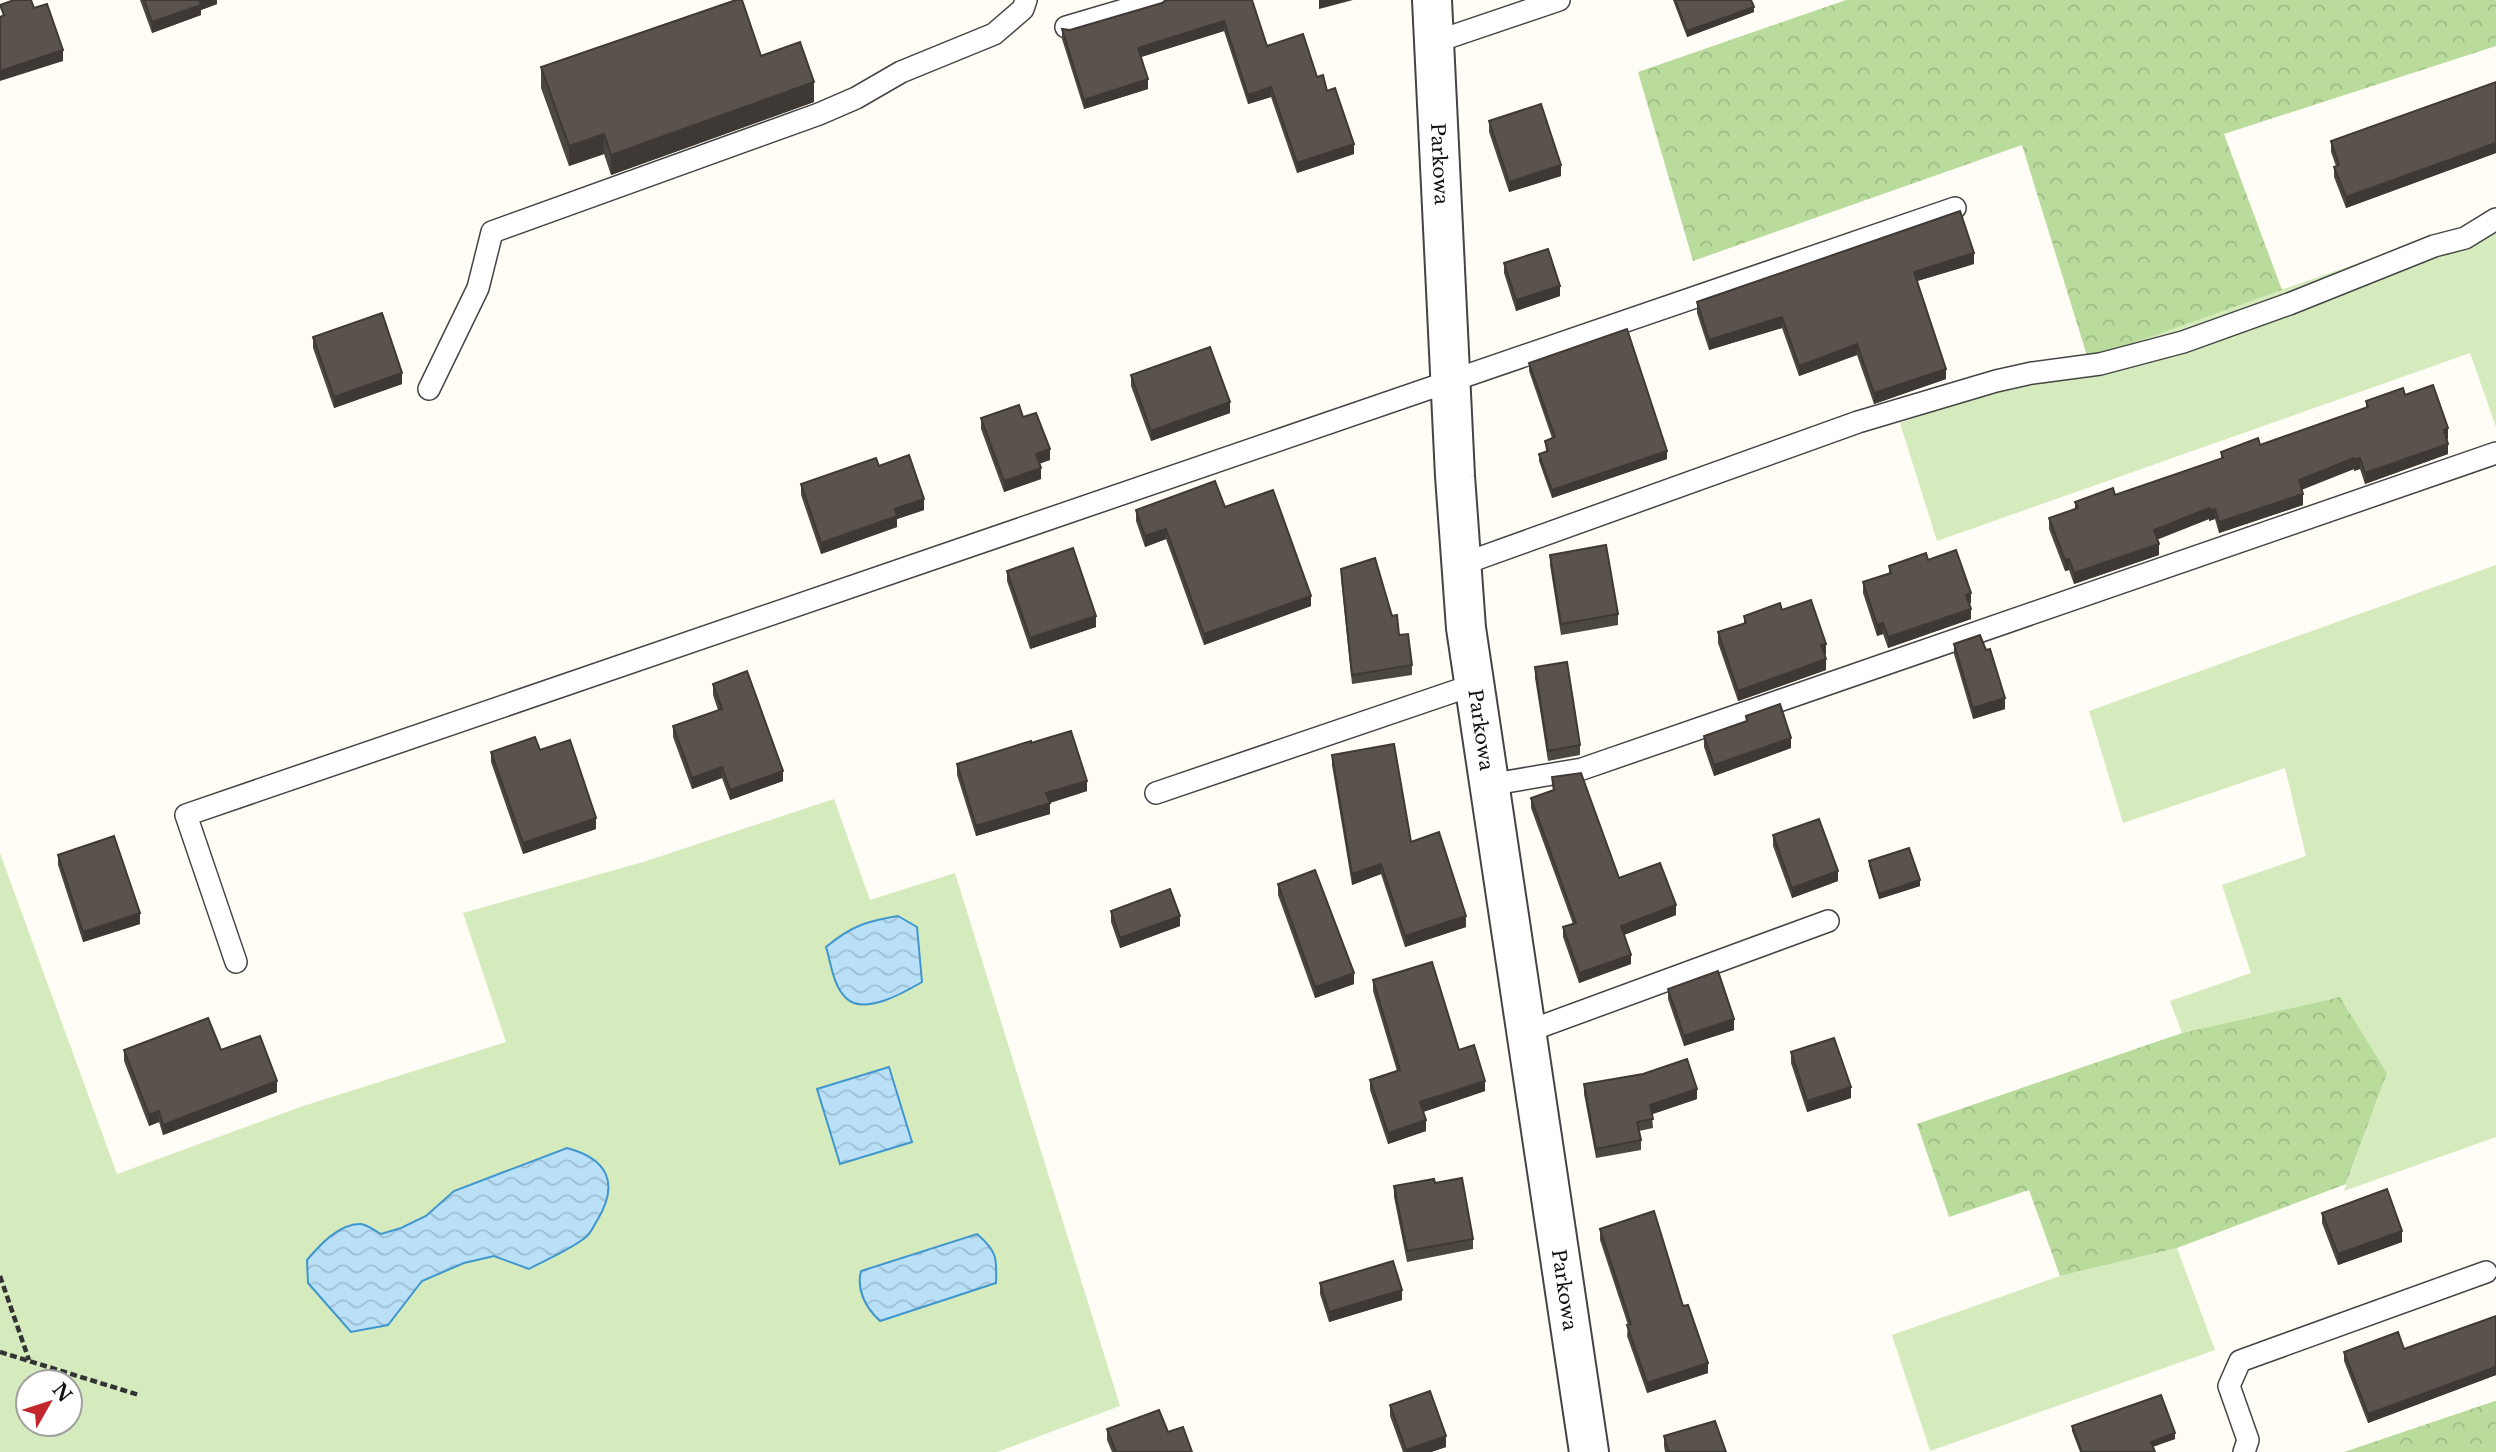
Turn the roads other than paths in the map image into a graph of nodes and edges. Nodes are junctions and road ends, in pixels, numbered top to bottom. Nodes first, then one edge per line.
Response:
1 (1026, 0) edge
2 (1158, 0) edge
3 (1432, 0) edge
4 (1559, 0) edge
5 (1066, 27) edge
6 (1432, 43) junction
7 (1955, 208) dead end
8 (2496, 219) edge
9 (1450, 380) junction
10 (429, 389) dead end
11 (2496, 453) edge
12 (1460, 565) junction
13 (1473, 685) junction
14 (1488, 785) junction
15 (1156, 793) dead end
16 (1828, 920) dead end
17 (236, 962) dead end
18 (1525, 1032) junction
19 (2486, 1272) dead end
20 (1589, 1452) edge
21 (2244, 1452) edge

1 - 10 lane
2 - 5 lane
3 - 6 street, Parkowa
4 - 6 lane
6 - 9 street, Parkowa
7 - 9 lane
8 - 12 lane
9 - 12 street, Parkowa
9 - 17 lane
11 - 14 lane
12 - 13 street, Parkowa
13 - 14 street, Parkowa
13 - 15 lane
14 - 18 street, Parkowa
16 - 18 lane
18 - 20 street, Parkowa
19 - 21 lane

